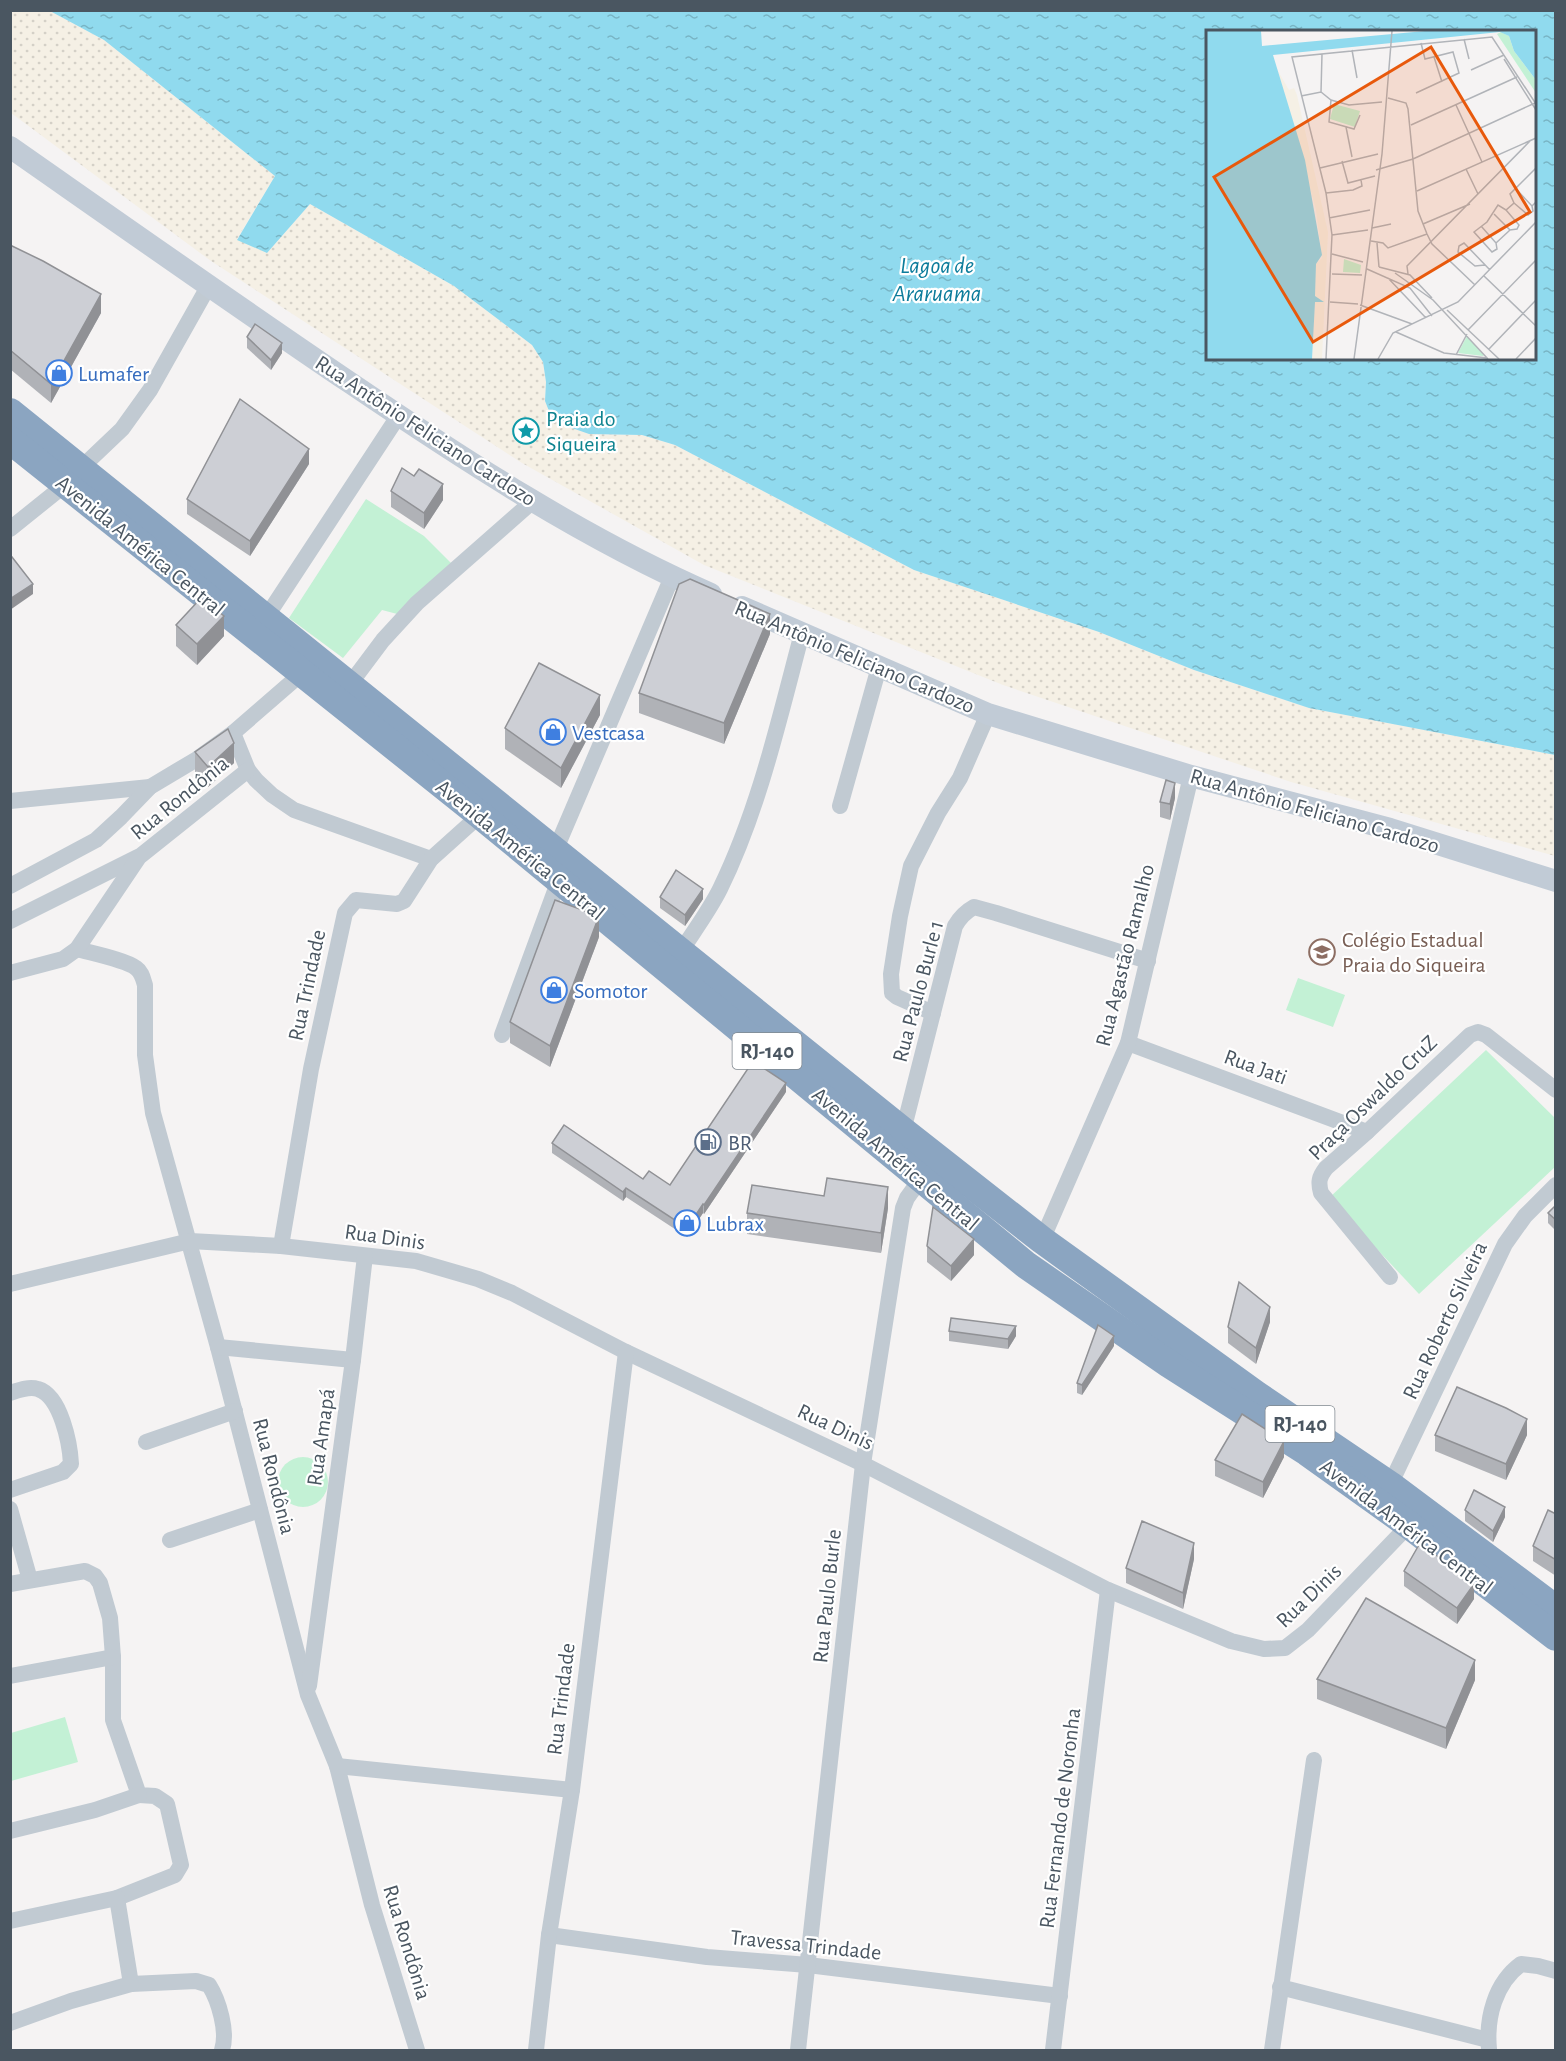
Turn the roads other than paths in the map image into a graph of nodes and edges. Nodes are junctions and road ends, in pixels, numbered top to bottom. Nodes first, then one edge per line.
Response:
1 (10, 147) edge
2 (208, 287) junction
3 (10, 412) edge
4 (399, 415) junction
5 (10, 440) edge
6 (74, 476) junction
7 (533, 501) junction
8 (10, 529) edge
9 (672, 577) junction
10 (265, 619) junction
11 (802, 633) junction
12 (879, 667) junction
13 (301, 674) junction
14 (350, 684) junction
15 (988, 714) junction
16 (233, 733) junction
17 (249, 770) junction
18 (1191, 776) junction
19 (150, 787) junction
20 (10, 801) edge
21 (840, 806) dead end
22 (480, 815) junction
23 (555, 851) junction
24 (138, 857) junction
25 (431, 859) junction
26 (559, 880) junction
27 (1556, 881) edge
28 (10, 886) edge
29 (10, 921) edge
30 (77, 949) junction
31 (681, 951) junction
32 (1148, 961) junction
33 (10, 973) edge
34 (933, 1013) junction
35 (502, 1035) dead end
36 (1128, 1043) junction
37 (1556, 1089) edge
38 (903, 1131) junction
39 (1367, 1132) junction
40 (929, 1168) junction
41 (1556, 1185) edge
42 (1042, 1240) junction
43 (190, 1241) junction
44 (281, 1246) junction
45 (365, 1256) junction
46 (1390, 1277) dead end
47 (10, 1284) edge
48 (218, 1347) junction
49 (626, 1352) junction
50 (353, 1360) junction
51 (10, 1393) edge
52 (235, 1412) junction
53 (146, 1442) dead end
54 (863, 1464) junction
55 (1390, 1485) junction
56 (10, 1490) edge
57 (10, 1509) edge
58 (260, 1510) junction
59 (1409, 1525) junction
60 (170, 1540) dead end
61 (30, 1580) junction
62 (10, 1584) edge
63 (1108, 1590) junction
64 (1552, 1625) edge
65 (113, 1657) junction
66 (10, 1676) edge
67 (308, 1695) junction
68 (1314, 1760) dead end
69 (337, 1766) junction
70 (572, 1790) junction
71 (139, 1795) junction
72 (10, 1831) edge
73 (117, 1898) junction
74 (10, 1921) edge
75 (549, 1935) junction
76 (808, 1965) junction
77 (1556, 1971) edge
78 (131, 1984) junction
79 (1280, 1987) junction
80 (1060, 1996) junction
81 (10, 2023) edge
82 (1488, 2045) edge
83 (222, 2050) edge
84 (417, 2050) edge
85 (536, 2050) edge
86 (798, 2050) edge
87 (1053, 2050) edge
88 (1272, 2050) edge

1 - 2 street, Rua Antônio Feliciano Cardozo
2 - 4 street, Rua Antônio Feliciano Cardozo
2 - 6 street
3 - 6 highway, Avenida América Central / RJ-140
4 - 7 street, Rua Antônio Feliciano Cardozo
4 - 10 street
5 - 6 highway, Avenida América Central / RJ-140
6 - 8 street
6 - 10 highway, Avenida América Central / RJ-140
6 - 13 highway, Avenida América Central / RJ-140
7 - 9 street, Rua Antônio Feliciano Cardozo
7 - 14 street
9 - 11 street, Rua Antônio Feliciano Cardozo
9 - 23 street
10 - 14 highway, Avenida América Central / RJ-140
11 - 12 street, Rua Antônio Feliciano Cardozo
11 - 31 street
12 - 15 street, Rua Antônio Feliciano Cardozo
12 - 21 street
13 - 16 street
13 - 22 highway, Avenida América Central / RJ-140
14 - 23 highway, Avenida América Central / RJ-140
15 - 18 street, Rua Antônio Feliciano Cardozo
15 - 34 street
16 - 17 street
16 - 19 street
17 - 24 street, Rua Rondônia
17 - 25 street
18 - 27 street, Rua Antônio Feliciano Cardozo
18 - 32 street, Rua Agastão Ramalho
19 - 20 street
19 - 28 street
22 - 25 street, Rua Trindade
22 - 26 highway, Avenida América Central / RJ-140
23 - 31 highway, Avenida América Central / RJ-140
24 - 29 street
24 - 30 street, Rua Rondônia
25 - 44 street, Rua Trindade
26 - 35 street
26 - 40 highway, Avenida América Central / RJ-140
30 - 33 street, Rua Rondônia
30 - 43 street, Rua Rondônia
31 - 38 highway, Avenida América Central / RJ-140
32 - 34 street, Rua Paulo Burle 1
32 - 36 street, Rua Agastão Ramalho
34 - 38 street, Rua Paulo Burle 1
36 - 39 street, Rua Jati
36 - 42 street, Rua Agastão Ramalho
37 - 39 street, Praça Oswaldo CruZ
38 - 40 highway, Avenida América Central / RJ-140
39 - 46 street, Praça Oswaldo CruZ
40 - 42 highway, Avenida América Central / RJ-140
40 - 54 street, Rua Paulo Burle
40 - 59 highway, Avenida América Central / RJ-140
41 - 55 street, Rua Roberto Silveira
42 - 55 highway, Avenida América Central / RJ-140
43 - 44 street, Rua Dinis
43 - 47 street, Rua Dinis
43 - 48 street, Rua Rondônia
44 - 45 street, Rua Dinis
45 - 49 street, Rua Dinis
45 - 50 street, Rua Amapá
48 - 50 street
48 - 52 street, Rua Rondônia
49 - 54 street, Rua Dinis
49 - 70 street, Rua Trindade
50 - 67 street, Rua Amapá
51 - 56 street
52 - 53 street
52 - 58 street, Rua Rondônia
54 - 63 street, Rua Dinis
54 - 76 street, Rua Paulo Burle
55 - 64 highway, Avenida América Central / RJ-140
57 - 61 street
58 - 60 street
58 - 67 street, Rua Rondônia
59 - 63 street, Rua Dinis
59 - 64 highway, Avenida América Central / RJ-140
61 - 62 street
61 - 65 street
63 - 80 street, Rua Fernando de Noronha
65 - 66 street
65 - 71 street
67 - 69 street, Rua Rondônia
68 - 79 street
69 - 70 street
69 - 84 street, Rua Rondônia
70 - 75 street, Rua Trindade
71 - 72 street
71 - 73 street
73 - 74 street
73 - 78 street
75 - 76 street, Travessa Trindade
75 - 85 street, Rua Trindade
76 - 80 street, Travessa Trindade
76 - 86 street, Rua Paulo Burle
77 - 82 street
78 - 81 street
78 - 83 street
79 - 82 street
79 - 88 street
80 - 87 street, Rua Fernando de Noronha

